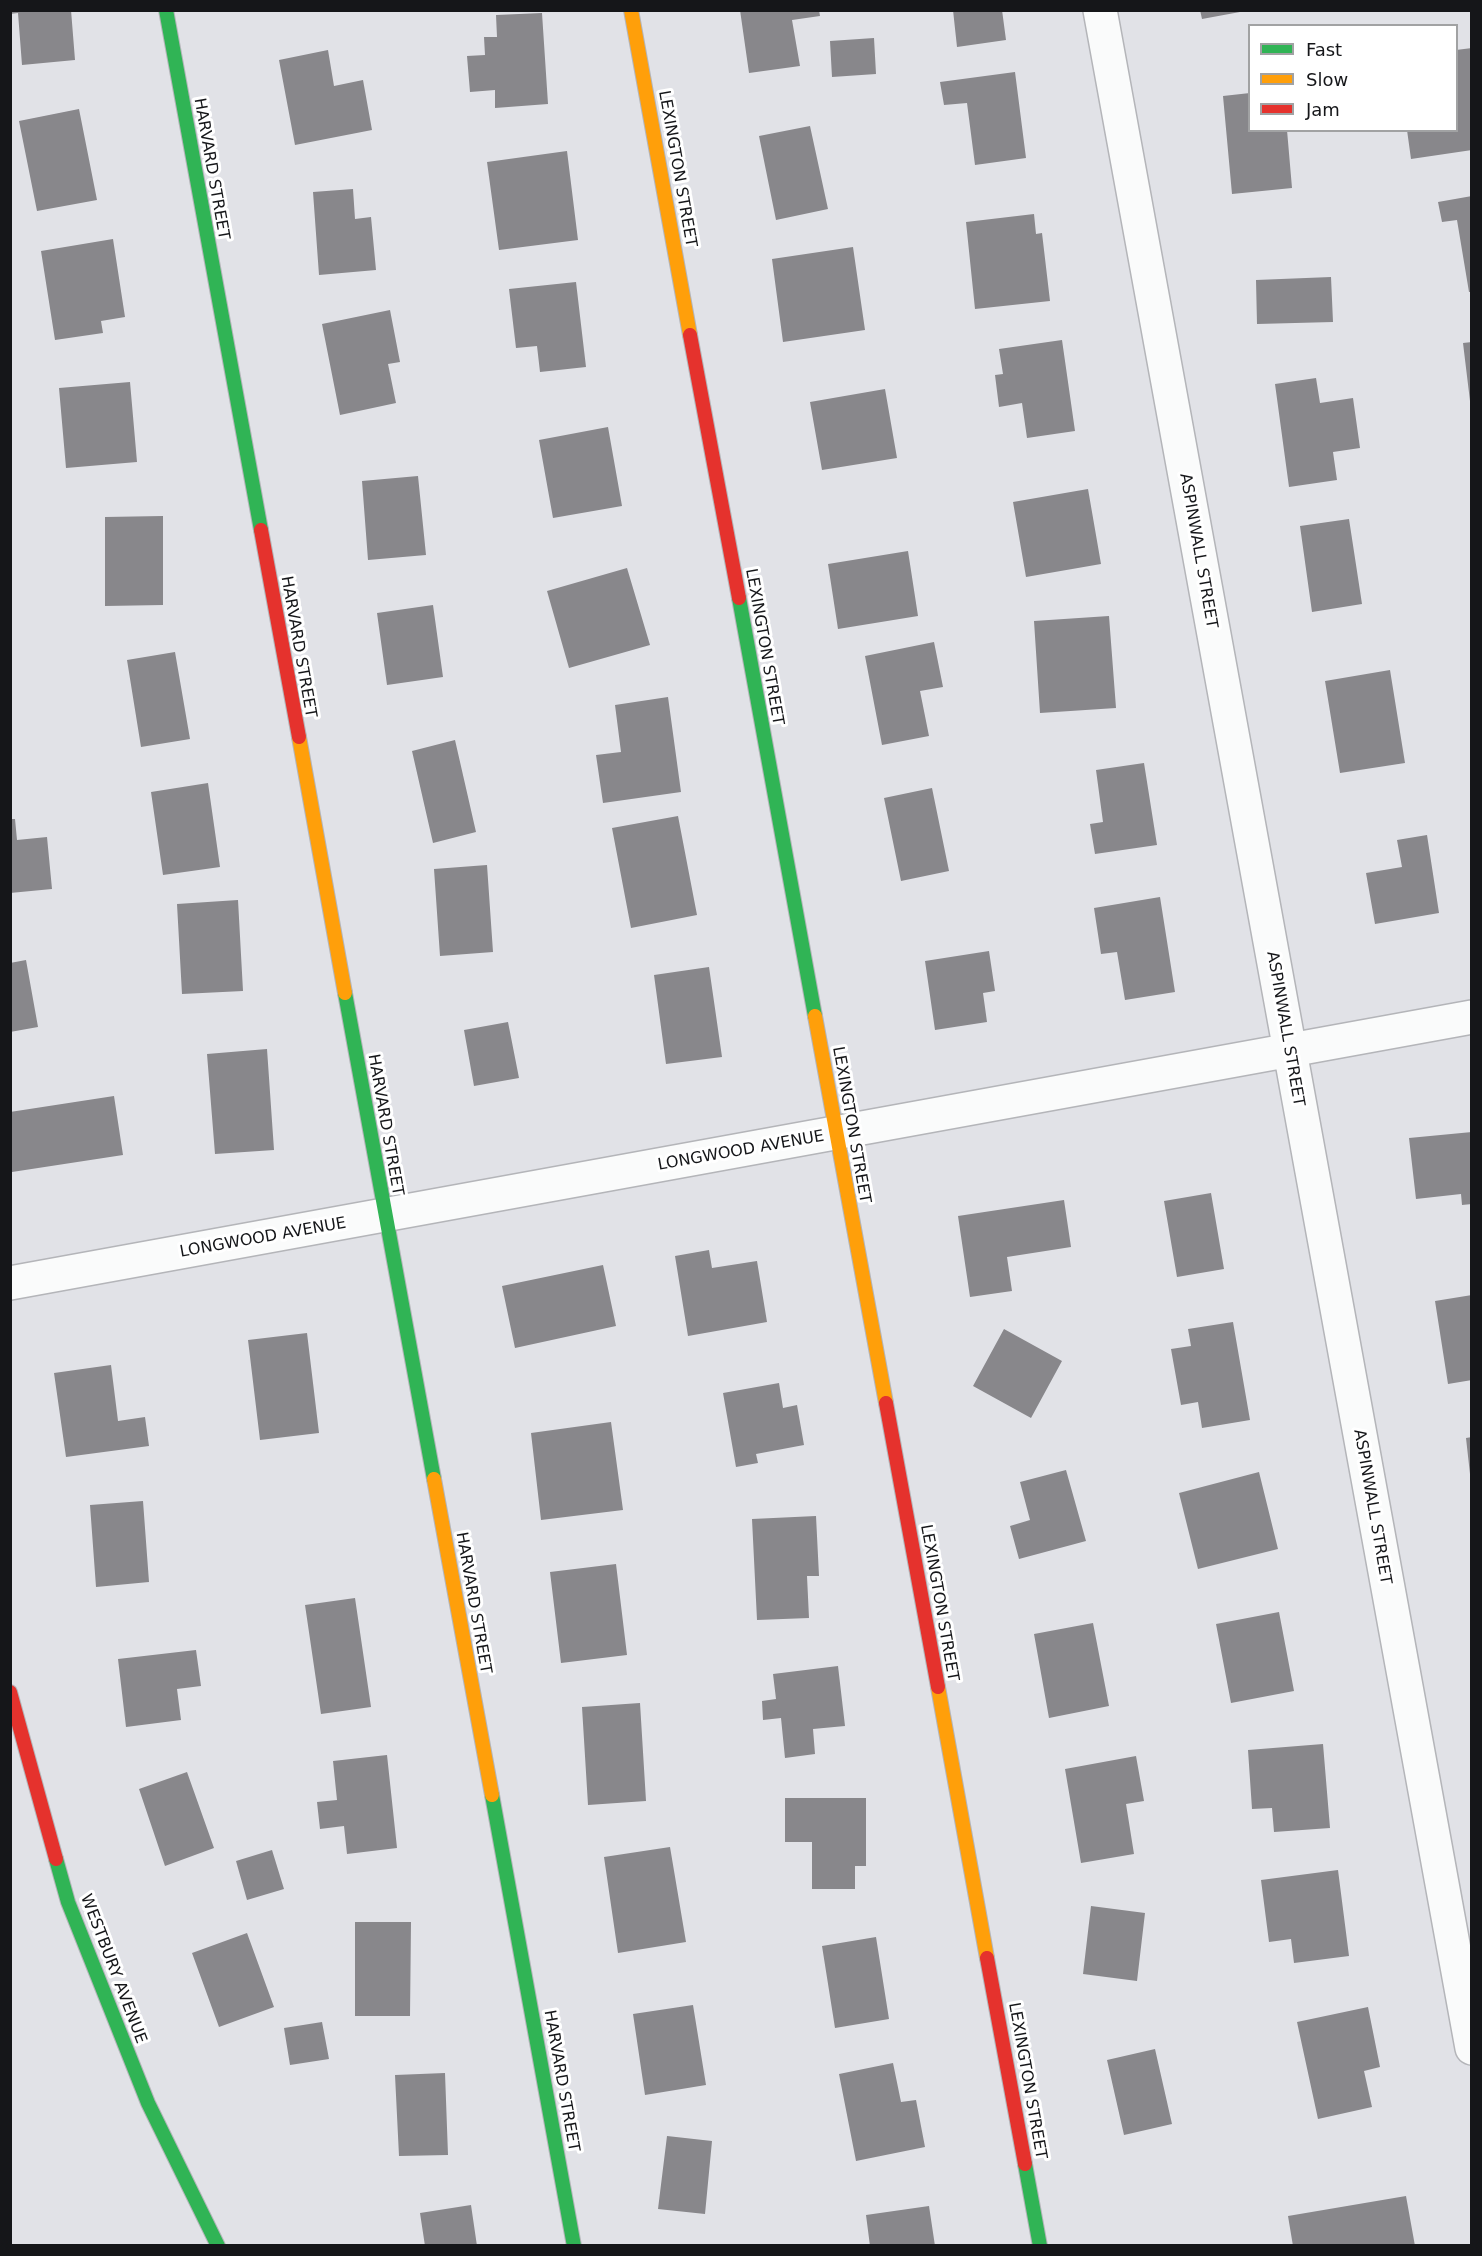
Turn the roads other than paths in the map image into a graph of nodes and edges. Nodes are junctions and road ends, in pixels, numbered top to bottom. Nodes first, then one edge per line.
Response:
1 (166, 10) edge
2 (631, 10) edge
3 (1100, 10) edge
4 (1472, 1017) edge
5 (1288, 1050) junction
6 (836, 1134) junction
7 (385, 1216) junction
8 (10, 1283) edge
9 (10, 1692) edge
10 (1472, 2048) edge
11 (218, 2246) edge
12 (574, 2246) edge
13 (1040, 2246) edge

1 - 7 street, HARVARD STREET
2 - 6 street, LEXINGTON STREET
3 - 5 street, ASPINWALL STREET
4 - 5 street, LONGWOOD AVENUE
5 - 6 street, LONGWOOD AVENUE
5 - 10 street, ASPINWALL STREET
6 - 7 street, LONGWOOD AVENUE
6 - 13 street, LEXINGTON STREET
7 - 8 street, LONGWOOD AVENUE
7 - 12 street, HARVARD STREET
9 - 11 street, WESTBURY AVENUE

